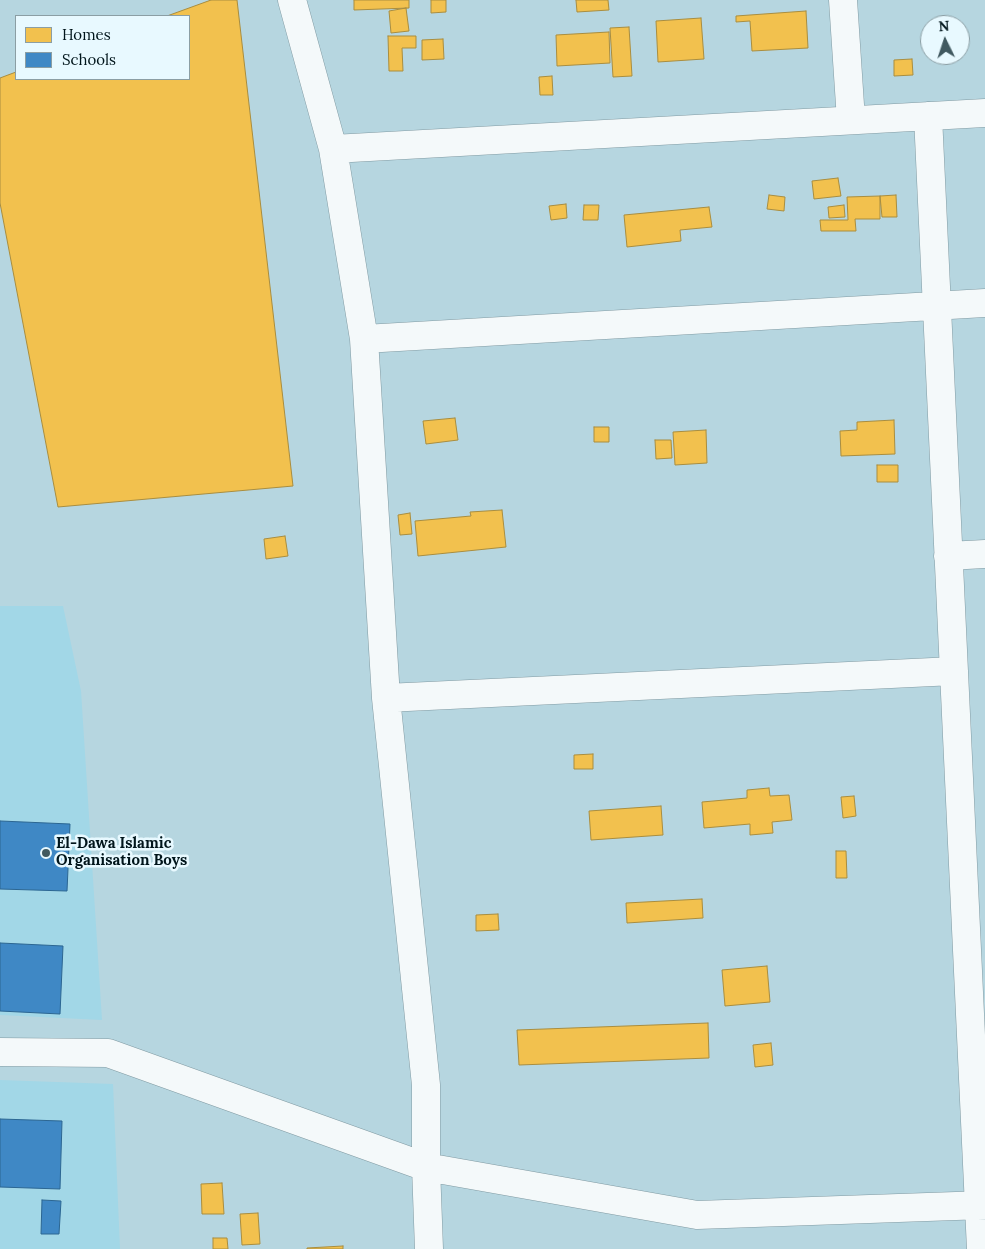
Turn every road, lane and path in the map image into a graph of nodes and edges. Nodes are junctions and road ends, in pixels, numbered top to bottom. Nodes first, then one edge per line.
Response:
1 (292, 0) edge
2 (843, 0) edge
3 (985, 113) edge
4 (928, 116) junction
5 (851, 120) junction
6 (333, 149) junction
7 (985, 303) edge
8 (936, 306) junction
9 (364, 339) junction
10 (985, 554) edge
11 (948, 556) junction
12 (954, 671) junction
13 (386, 698) junction
14 (977, 979) edge
15 (0, 1052) edge
16 (426, 1167) junction
17 (982, 1206) edge
18 (429, 1249) edge
19 (981, 1249) edge

1 - 6 street
2 - 5 street
3 - 4 street
4 - 5 street
4 - 8 street
5 - 6 street
6 - 9 street
7 - 8 street
8 - 9 street
8 - 11 street
9 - 13 street
10 - 11 street
11 - 12 street
12 - 13 street
12 - 14 street
13 - 16 street
14 - 17 street
15 - 16 street
16 - 17 street
16 - 18 street
17 - 19 street

